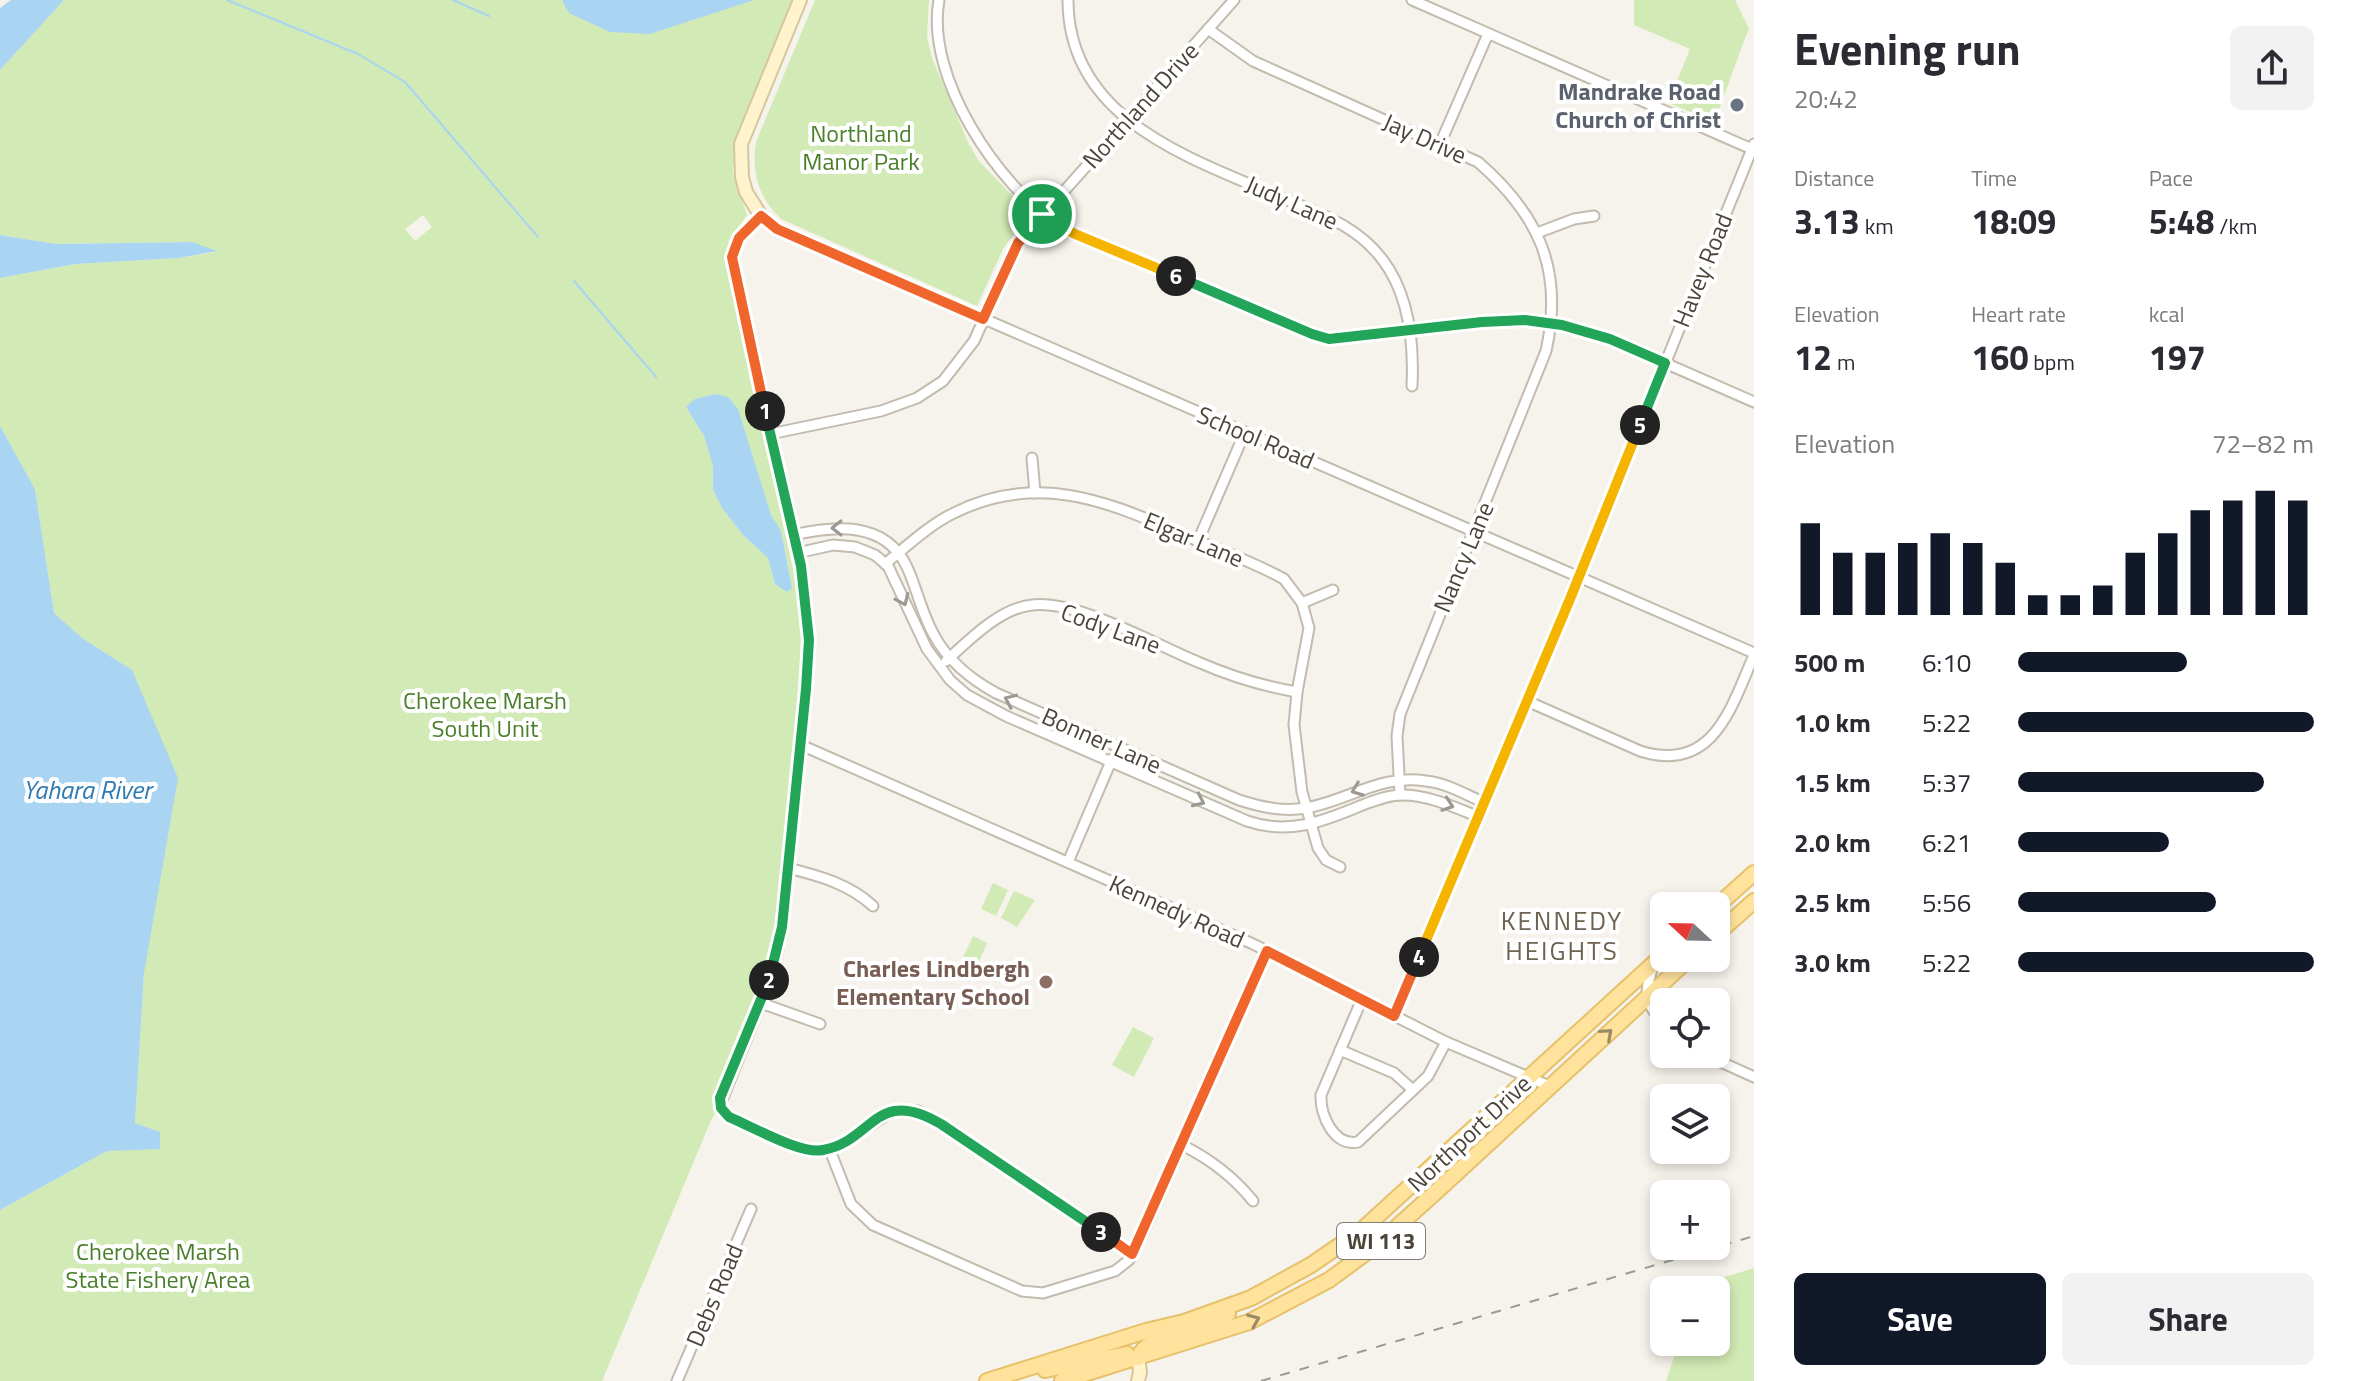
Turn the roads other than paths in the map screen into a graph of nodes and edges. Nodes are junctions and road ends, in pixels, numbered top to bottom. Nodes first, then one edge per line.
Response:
1 (800, 0) edge
2 (939, 0) edge
3 (1068, 0) edge
4 (1234, 0) edge
5 (1412, 0) edge
6 (1208, 29) junction
7 (1488, 34) junction
8 (1127, 119) junction
9 (1440, 144) junction
10 (1753, 148) edge
11 (1042, 214) junction
12 (761, 216) junction
13 (1594, 216) dead end
14 (1537, 233) junction
15 (983, 319) junction
16 (1552, 324) junction
17 (1409, 331) junction
18 (1665, 363) junction
19 (1412, 386) dead end
20 (1754, 402) edge
21 (1245, 432) junction
22 (770, 434) junction
23 (1032, 458) dead end
24 (1035, 493) junction
25 (1474, 531) junction
26 (793, 535) junction
27 (1198, 541) junction
28 (797, 553) junction
29 (898, 553) junction
30 (885, 564) junction
31 (1578, 576) junction
32 (1333, 590) dead end
33 (1302, 603) junction
34 (1754, 654) edge
35 (951, 657) junction
36 (939, 667) junction
37 (1297, 692) junction
38 (1527, 701) junction
39 (801, 745) junction
40 (1117, 746) junction
41 (1111, 761) junction
42 (1399, 780) junction
43 (1400, 795) junction
44 (1485, 803) junction
45 (1306, 808) junction
46 (1479, 817) junction
47 (1312, 825) junction
48 (1068, 862) junction
49 (1340, 867) dead end
50 (788, 868) junction
51 (1754, 873) edge
52 (1730, 894) edge
53 (1754, 901) edge
54 (873, 906) dead end
55 (1730, 922) edge
56 (1267, 951) junction
57 (1650, 967) edge
58 (1653, 972) edge
59 (1675, 972) edge
60 (1646, 998) junction
61 (1362, 999) junction
62 (761, 1003) junction
63 (1650, 1007) edge
64 (1394, 1016) junction
65 (820, 1024) dead end
66 (1446, 1042) junction
67 (1340, 1050) junction
68 (1730, 1066) edge
69 (1529, 1077) junction
70 (1754, 1077) edge
71 (1549, 1086) junction
72 (1413, 1090) junction
73 (1182, 1145) junction
74 (829, 1148) junction
75 (1253, 1201) dead end
76 (751, 1209) dead end
77 (1132, 1254) junction
78 (1251, 1298) junction
79 (1138, 1358) junction
80 (994, 1379) edge
81 (677, 1381) edge
82 (1062, 1381) edge
83 (1138, 1381) edge

1 - 12 street
2 - 11 street
3 - 8 street, Judy Lane
4 - 6 street, Northland Drive
5 - 7 street
6 - 8 street, Northland Drive
6 - 9 street, Jay Drive
7 - 9 street
7 - 10 street
8 - 11 street, Northland Drive
8 - 17 street, Judy Lane
9 - 14 street, Jay Drive
10 - 18 street, Havey Road
11 - 15 street, Northland Drive
11 - 17 street
12 - 15 street, School Road
12 - 22 street
13 - 14 street
14 - 16 street, Jay Drive
15 - 21 street, School Road
15 - 22 street, Northland Drive
16 - 17 street
16 - 18 street
16 - 25 street, Nancy Lane
17 - 19 street, Judy Lane
18 - 20 street
18 - 31 street, Havey Road
21 - 25 street, School Road
21 - 27 street
22 - 26 street
23 - 24 street
24 - 27 street, Elgar Lane
24 - 29 street, Elgar Lane
25 - 31 street, School Road
25 - 42 street, Nancy Lane
26 - 28 street
29 -> 26 street
27 - 33 street, Elgar Lane
28 - 30 street
28 - 39 street
29 - 30 street, Elgar Lane
29 - 35 street, Bonner Lane
30 -> 36 street, Bonner Lane
31 - 34 street, School Road
31 - 38 street, Havey Road
32 - 33 street
33 - 37 street
34 - 38 street
35 - 36 street, Cody Lane
35 - 37 street, Cody Lane
40 -> 35 street, Bonner Lane
36 - 41 street, Bonner Lane
37 - 45 street
38 - 44 street, Havey Road
39 - 48 street, Kennedy Road
39 - 50 street
40 - 41 street
40 - 45 street, Bonner Lane
41 -> 47 street, Bonner Lane
41 - 48 street
42 - 43 street, Nancy Lane
42 - 44 street, Bonner Lane
42 -> 45 street, Bonner Lane
43 -> 46 street, Bonner Lane
43 - 47 street, Bonner Lane
44 - 46 street, Havey Road
45 - 47 street
46 - 64 street, Havey Road
47 - 49 street
48 - 56 street, Kennedy Road
50 - 54 street
50 - 62 street
51 - 52 main road
53 - 55 main road
56 - 61 street, Kennedy Road
56 - 73 street
57 - 69 main road, Northport Drive / WI 113
58 - 60 street
59 - 60 main road, Northport Drive / WI 113
60 - 63 street
71 -> 60 main road, Northport Drive / WI 113
61 - 64 street, Kennedy Road
61 - 67 street
62 - 65 street
62 - 74 street
64 - 66 street, Kennedy Road
66 - 69 street, Kennedy Road
66 - 72 street
67 - 72 street
67 - 72 street
68 - 70 street
69 - 71 street, Kennedy Road
69 - 78 main road, Northport Drive / WI 113
79 -> 71 main road, Northport Drive / WI 113
73 - 75 street
73 - 77 street
74 - 77 street
74 - 77 street
76 - 81 street, Debs Road
78 - 79 main road
78 - 80 main road, Northport Drive / WI 113
79 - 80 main road
79 - 82 main road, Northport Drive / WI 113
79 - 83 street

